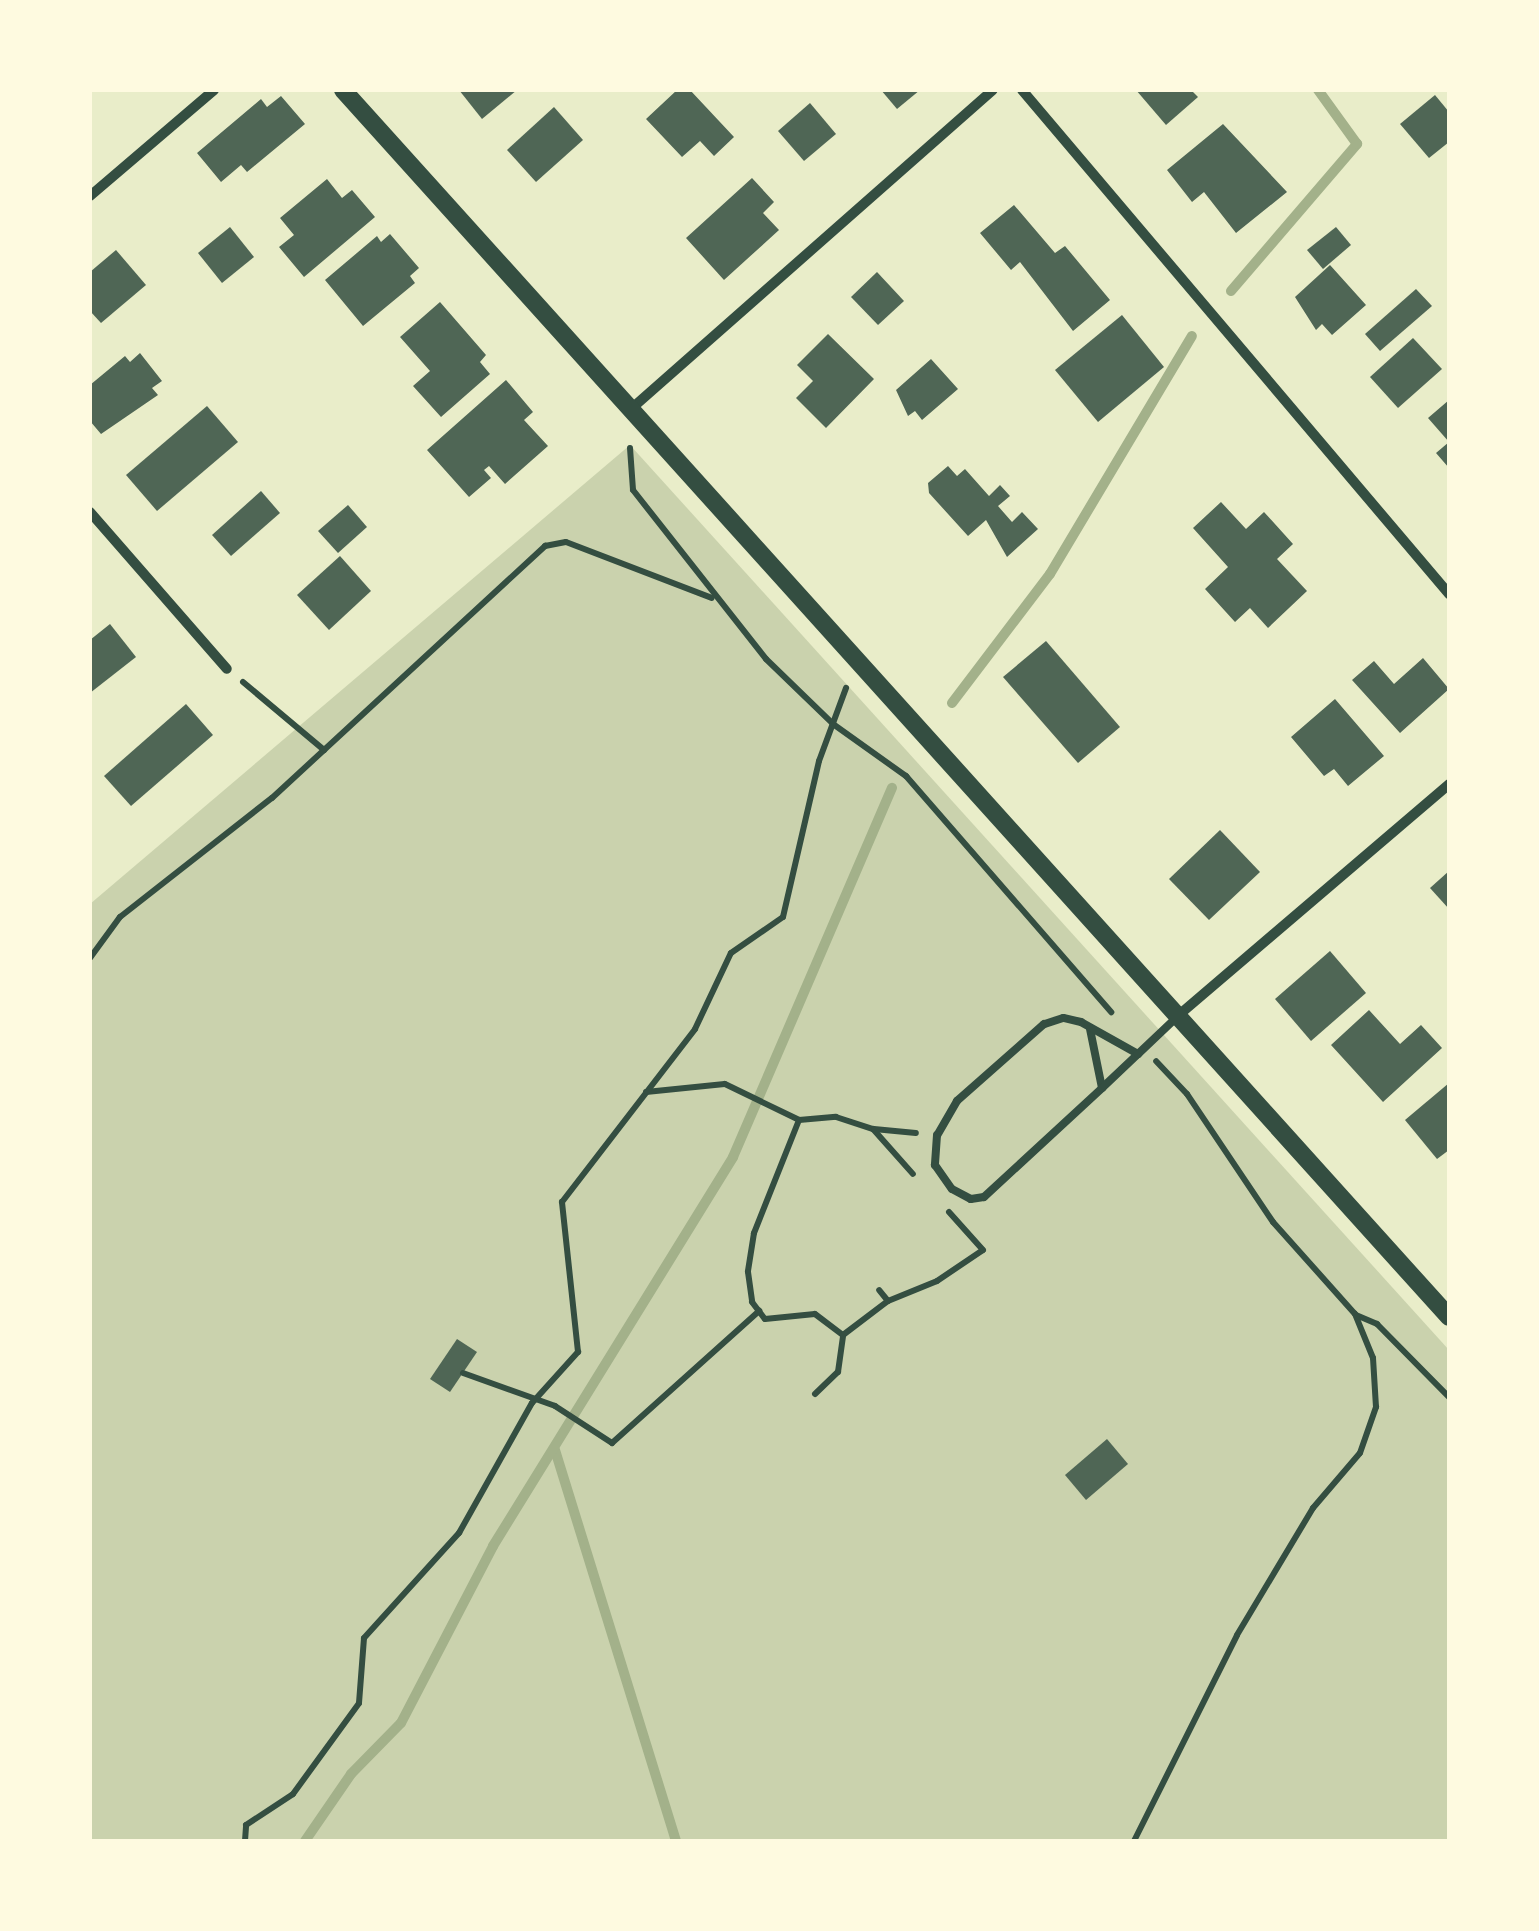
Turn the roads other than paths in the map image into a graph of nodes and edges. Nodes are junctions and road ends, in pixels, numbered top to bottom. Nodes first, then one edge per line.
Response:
1 (214, 90) edge
2 (344, 90) edge
3 (994, 90) edge
4 (1022, 90) edge
5 (90, 196) edge
6 (631, 409) junction
7 (90, 512) edge
8 (1449, 594) edge
9 (227, 668) road end
10 (1449, 784) edge
11 (1180, 1014) junction
12 (1090, 1028) junction
13 (1138, 1054) junction
14 (1102, 1088) junction
15 (1449, 1317) edge

1 - 5 street
2 - 6 street
3 - 6 street
4 - 8 street
6 - 11 street
7 - 9 street
10 - 11 street
11 - 13 lane
11 - 15 street
12 - 13 lane
12 - 14 lane
12 - 14 lane
13 - 14 lane

